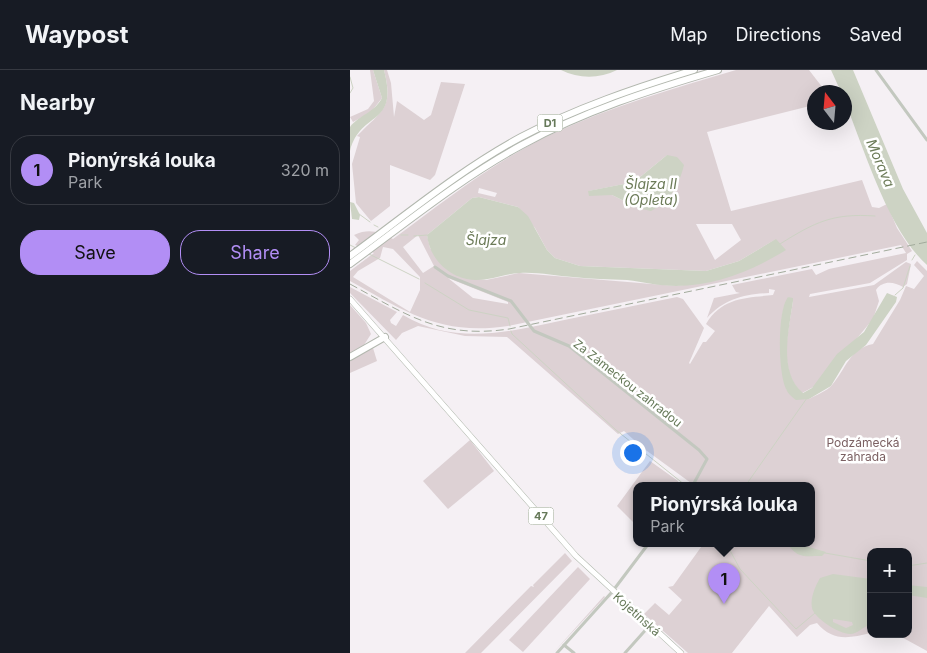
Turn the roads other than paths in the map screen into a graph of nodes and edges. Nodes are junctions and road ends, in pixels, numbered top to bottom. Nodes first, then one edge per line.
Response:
1 (694, 70) edge
2 (718, 70) edge
3 (876, 70) edge
4 (927, 140) edge
5 (360, 247) junction
6 (370, 251) junction
7 (350, 252) edge
8 (350, 256) edge
9 (350, 264) edge
10 (435, 267) dead end
11 (350, 268) edge
12 (350, 299) edge
13 (385, 337) junction
14 (350, 357) edge
15 (695, 482) edge
16 (646, 547) edge
17 (612, 592) junction
18 (650, 625) junction
19 (564, 645) junction
20 (557, 653) edge
21 (574, 653) edge
22 (625, 653) edge
23 (680, 653) edge

1 - 5 highway, D1
2 - 6 highway, D1
3 - 4 street
5 - 7 highway
5 - 8 highway
6 - 9 highway, D1
6 - 11 highway
10 - 15 street, Za Zámeckou zahradou
12 - 13 main road, 47
13 - 14 highway
13 - 17 main road, Kojetínská / 47
16 - 17 street
17 - 18 main road, Kojetínská / 47
17 - 19 street
18 - 22 street
18 - 23 main road, Kojetínská / 47
19 - 20 street
19 - 21 street

